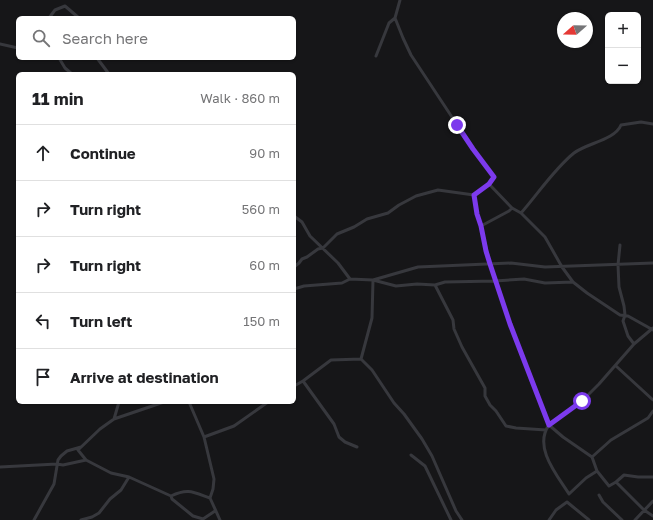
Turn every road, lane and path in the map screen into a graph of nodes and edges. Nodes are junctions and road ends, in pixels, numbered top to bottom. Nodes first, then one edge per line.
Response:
1 (400, 0) edge
2 (50, 16) edge
3 (76, 16) edge
4 (395, 18) junction
5 (0, 44) edge
6 (16, 48) edge
7 (376, 56) dead end
8 (60, 60) edge
9 (98, 60) edge
10 (70, 72) edge
11 (108, 72) edge
12 (653, 124) edge
13 (489, 184) junction
14 (474, 195) junction
15 (512, 208) junction
16 (521, 213) junction
17 (296, 218) edge
18 (481, 226) junction
19 (620, 245) dead end
20 (323, 248) junction
21 (653, 263) edge
22 (490, 264) junction
23 (296, 265) edge
24 (618, 265) junction
25 (562, 267) junction
26 (350, 279) junction
27 (373, 280) junction
28 (495, 281) junction
29 (574, 282) junction
30 (435, 285) junction
31 (296, 288) edge
32 (625, 315) junction
33 (652, 329) edge
34 (634, 344) junction
35 (362, 359) junction
36 (616, 366) junction
37 (303, 381) junction
38 (296, 385) edge
39 (653, 400) edge
40 (118, 404) edge
41 (158, 404) edge
42 (190, 404) edge
43 (265, 404) edge
44 (653, 411) edge
45 (114, 419) junction
46 (549, 425) junction
47 (546, 430) junction
48 (204, 436) junction
49 (81, 447) junction
50 (356, 447) dead end
51 (411, 455) dead end
52 (592, 457) junction
53 (86, 460) junction
54 (57, 464) junction
55 (0, 467) edge
56 (597, 471) junction
57 (129, 477) junction
58 (653, 477) edge
59 (616, 482) junction
60 (599, 495) dead end
61 (171, 496) junction
62 (210, 498) junction
63 (653, 501) edge
64 (644, 510) junction
65 (215, 511) junction
66 (653, 515) edge
67 (34, 520) edge
68 (81, 520) edge
69 (220, 520) edge
70 (451, 520) edge
71 (462, 520) edge
72 (548, 520) edge
73 (589, 520) edge
74 (622, 520) edge
75 (635, 520) edge

1 - 4 street
2 - 3 street
4 - 7 street
4 - 13 street
5 - 6 street
8 - 10 street
9 - 11 street
12 - 16 street
13 - 14 street
13 - 15 street
14 - 18 street
14 - 20 street
15 - 16 street
15 - 18 street
16 - 25 street
17 - 20 street
18 - 22 street
19 - 24 street
20 - 23 street
20 - 26 street
21 - 24 street
22 - 25 street
22 - 27 street
22 - 28 street
24 - 25 street
24 - 32 street
25 - 29 street
26 - 27 street
26 - 31 street
27 - 30 street
27 - 35 street
28 - 29 street
28 - 30 street
28 - 46 street
29 - 32 street
30 - 47 street
32 - 33 street
32 - 34 street
33 - 34 street
34 - 36 street
35 - 37 street
35 - 71 street
36 - 39 street
36 - 46 street
37 - 38 street
37 - 50 street
40 - 45 street
41 - 45 street
42 - 48 street
43 - 48 street
44 - 52 street
45 - 49 street
46 - 47 street
46 - 52 street
47 - 56 street
48 - 62 street
49 - 53 street
49 - 54 street
51 - 70 street
52 - 56 street
53 - 54 street
53 - 57 street
54 - 55 street
54 - 67 street
56 - 59 street
57 - 61 street
57 - 68 street
58 - 59 street
59 - 64 street
60 - 74 street
61 - 62 street
61 - 65 street
62 - 65 street
63 - 64 street
64 - 66 street
64 - 75 street
65 - 69 street
72 - 73 street

